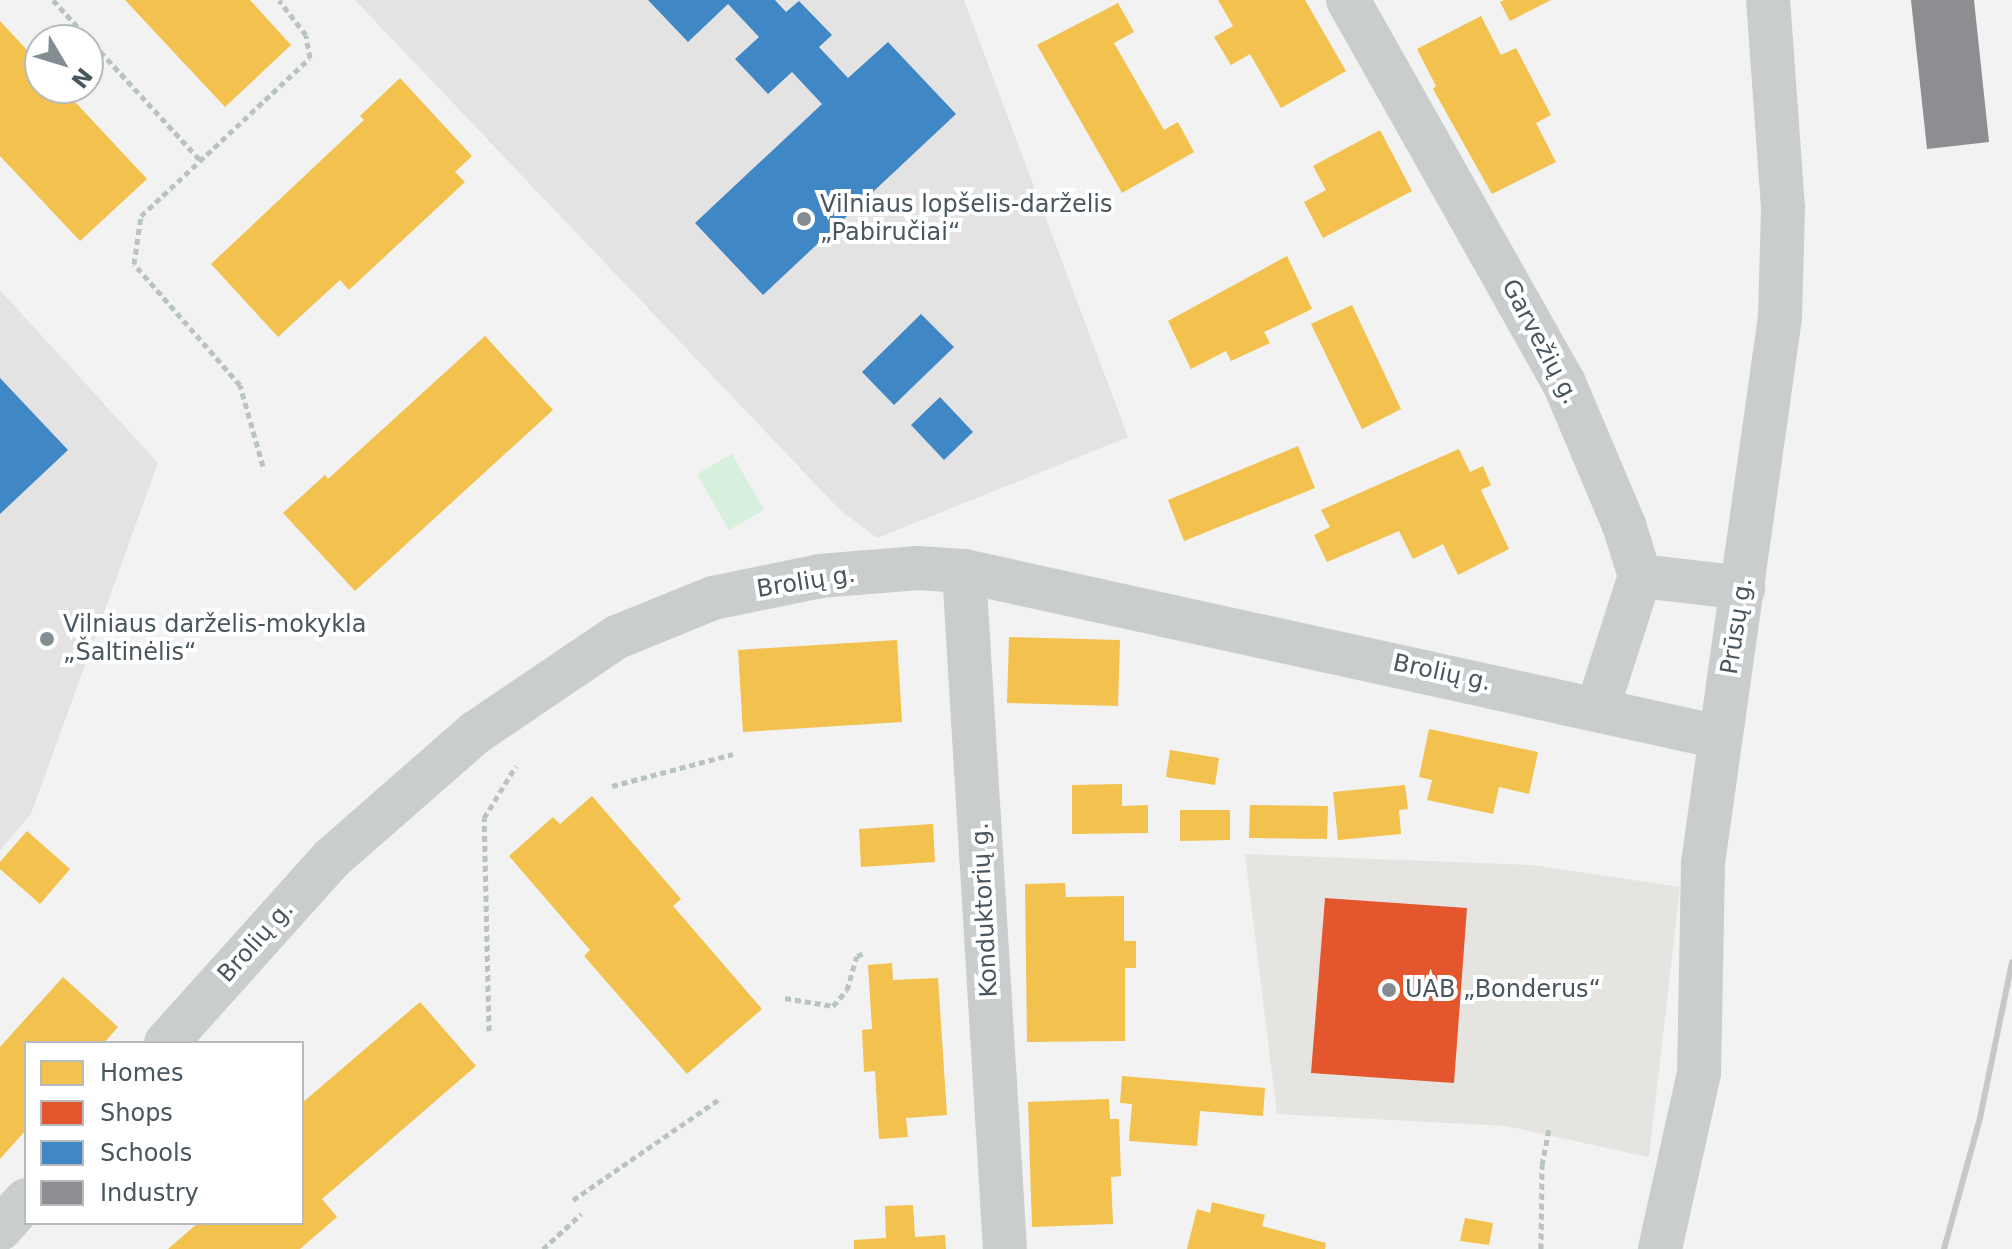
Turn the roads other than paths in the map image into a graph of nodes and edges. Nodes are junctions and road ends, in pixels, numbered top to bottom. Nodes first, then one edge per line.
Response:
1 (1348, 0) edge
2 (1768, 0) edge
3 (964, 571) junction
4 (1640, 576) junction
5 (1743, 588) junction
6 (1598, 707) junction
7 (1719, 737) junction
8 (168, 1041) edge
9 (24, 1202) edge
10 (0, 1229) edge
11 (1005, 1249) edge
12 (1660, 1249) edge

1 - 4 street, Garvežių g.
2 - 5 street, Prūsų g.
3 - 6 street, Brolių g.
3 - 8 street, Brolių g.
3 - 11 street, Konduktorių g.
4 - 5 street
4 - 6 street
5 - 7 street, Prūsų g.
6 - 7 street, Brolių g.
7 - 12 street, Prūsų g.
9 - 10 street

